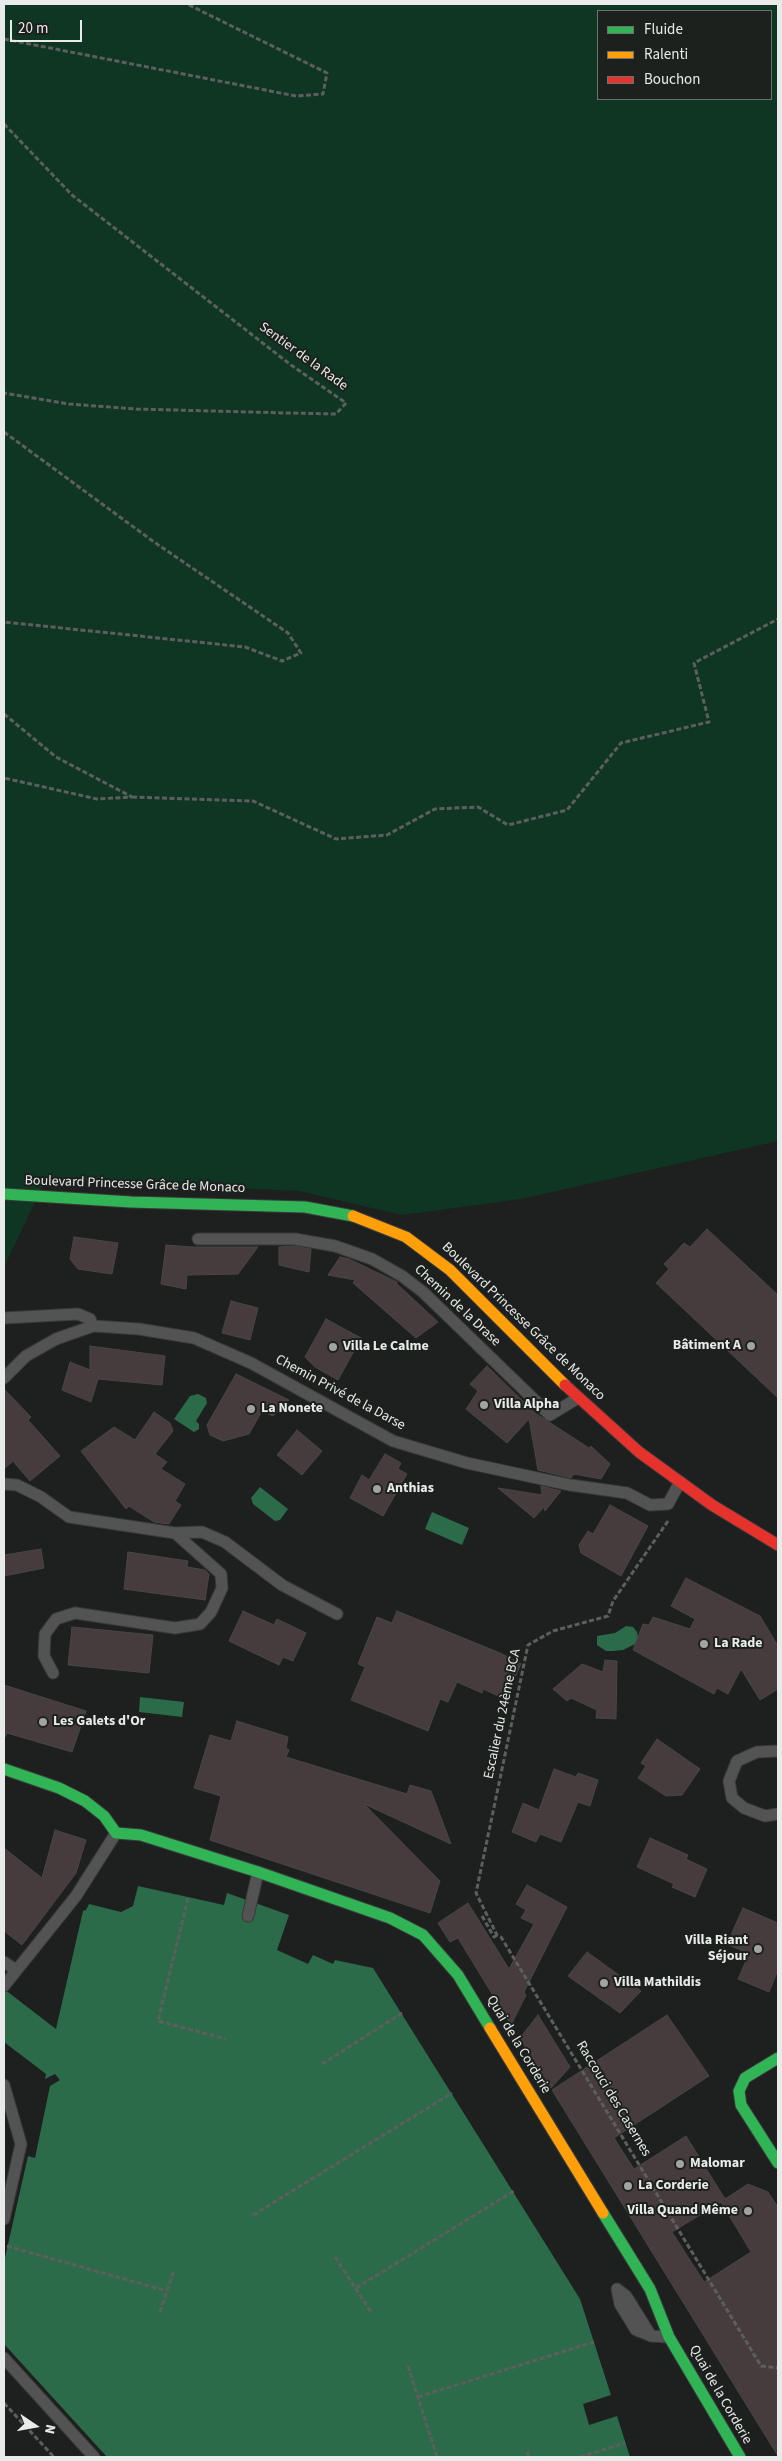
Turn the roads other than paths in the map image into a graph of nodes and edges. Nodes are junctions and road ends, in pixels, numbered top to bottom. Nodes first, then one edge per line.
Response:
1 (4, 1194) edge
2 (198, 1239) dead end
3 (4, 1318) edge
4 (93, 1326) junction
5 (4, 1378) edge
6 (578, 1398) junction
7 (680, 1482) junction
8 (4, 1484) edge
9 (175, 1533) junction
10 (778, 1545) edge
11 (337, 1614) dead end
12 (53, 1673) dead end
13 (778, 1751) edge
14 (4, 1769) edge
15 (778, 1814) edge
16 (116, 1833) junction
17 (258, 1872) junction
18 (248, 1916) dead end
19 (4, 1962) edge
20 (16, 1970) junction
21 (4, 1986) edge
22 (778, 2058) edge
23 (4, 2085) edge
24 (778, 2163) edge
25 (4, 2219) edge
26 (651, 2336) dead end
27 (669, 2337) junction
28 (4, 2358) edge
29 (94, 2457) edge
30 (740, 2457) edge

1 - 6 street, Boulevard Princesse Grâce de Monaco
2 - 6 lane, Chemin de la Drase
3 - 4 lane, Chemin Privé de la Darse
4 - 5 lane, Chemin Privé de la Darse
4 - 7 lane, Chemin Privé de la Darse
6 - 7 street, Boulevard Princesse Grâce de Monaco
7 - 10 street, Boulevard Princesse Grâce de Monaco
8 - 9 lane
9 - 11 lane
9 - 12 lane
13 - 15 lane
14 - 16 street
16 - 17 street, Quai de la Corderie
16 - 20 lane
17 - 18 lane
17 - 27 street, Quai de la Corderie
19 - 20 lane
20 - 21 lane
22 - 24 street
23 - 25 lane
26 - 27 lane
27 - 30 street, Quai de la Corderie
28 - 29 lane

